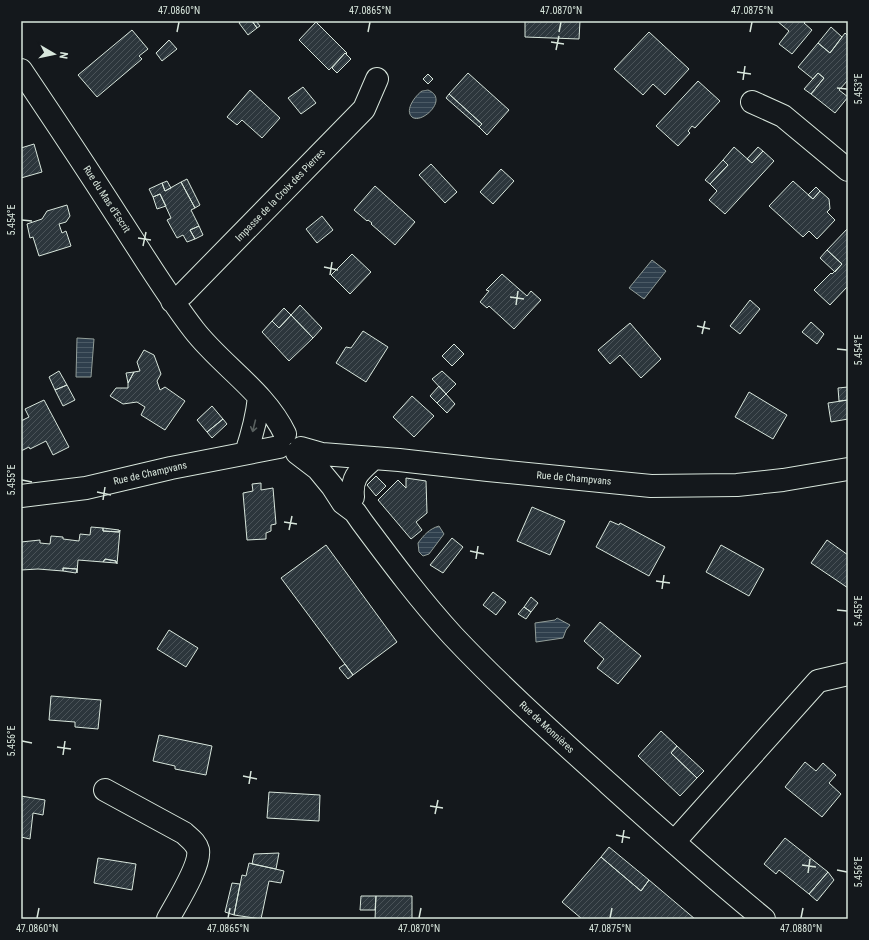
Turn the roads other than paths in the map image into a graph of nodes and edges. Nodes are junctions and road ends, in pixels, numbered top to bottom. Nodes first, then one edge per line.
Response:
1 (21, 70) edge
2 (377, 80) dead end
3 (752, 102) dead end
4 (848, 170) edge
5 (172, 301) junction
6 (258, 397) junction
7 (290, 445) junction
8 (246, 453) junction
9 (330, 454) junction
10 (374, 458) junction
11 (848, 469) edge
12 (21, 496) edge
13 (354, 504) junction
14 (848, 674) edge
15 (105, 790) dead end
16 (674, 842) junction
17 (168, 919) edge
18 (764, 919) edge

1 - 5 street, Rue du Mas d'Escrit
2 - 5 street, Impasse de la Croix des Pierres
3 - 4 street
5 - 6 street, Rue du Mas d'Escrit
6 - 7 street, Rue du Mas d'Escrit
6 -> 8 street
7 - 8 street, Rue de Champvans
7 - 9 street, Rue de Champvans
7 - 13 street, Rue de Monnières
8 - 12 street, Rue de Champvans
9 - 10 street, Rue de Champvans
9 - 13 street, Rue de Monnières
10 - 11 street, Rue de Champvans
10 - 13 street
13 - 16 street, Rue de Monnières
14 - 16 street
15 - 17 street
16 - 18 street, Rue de Monnières

